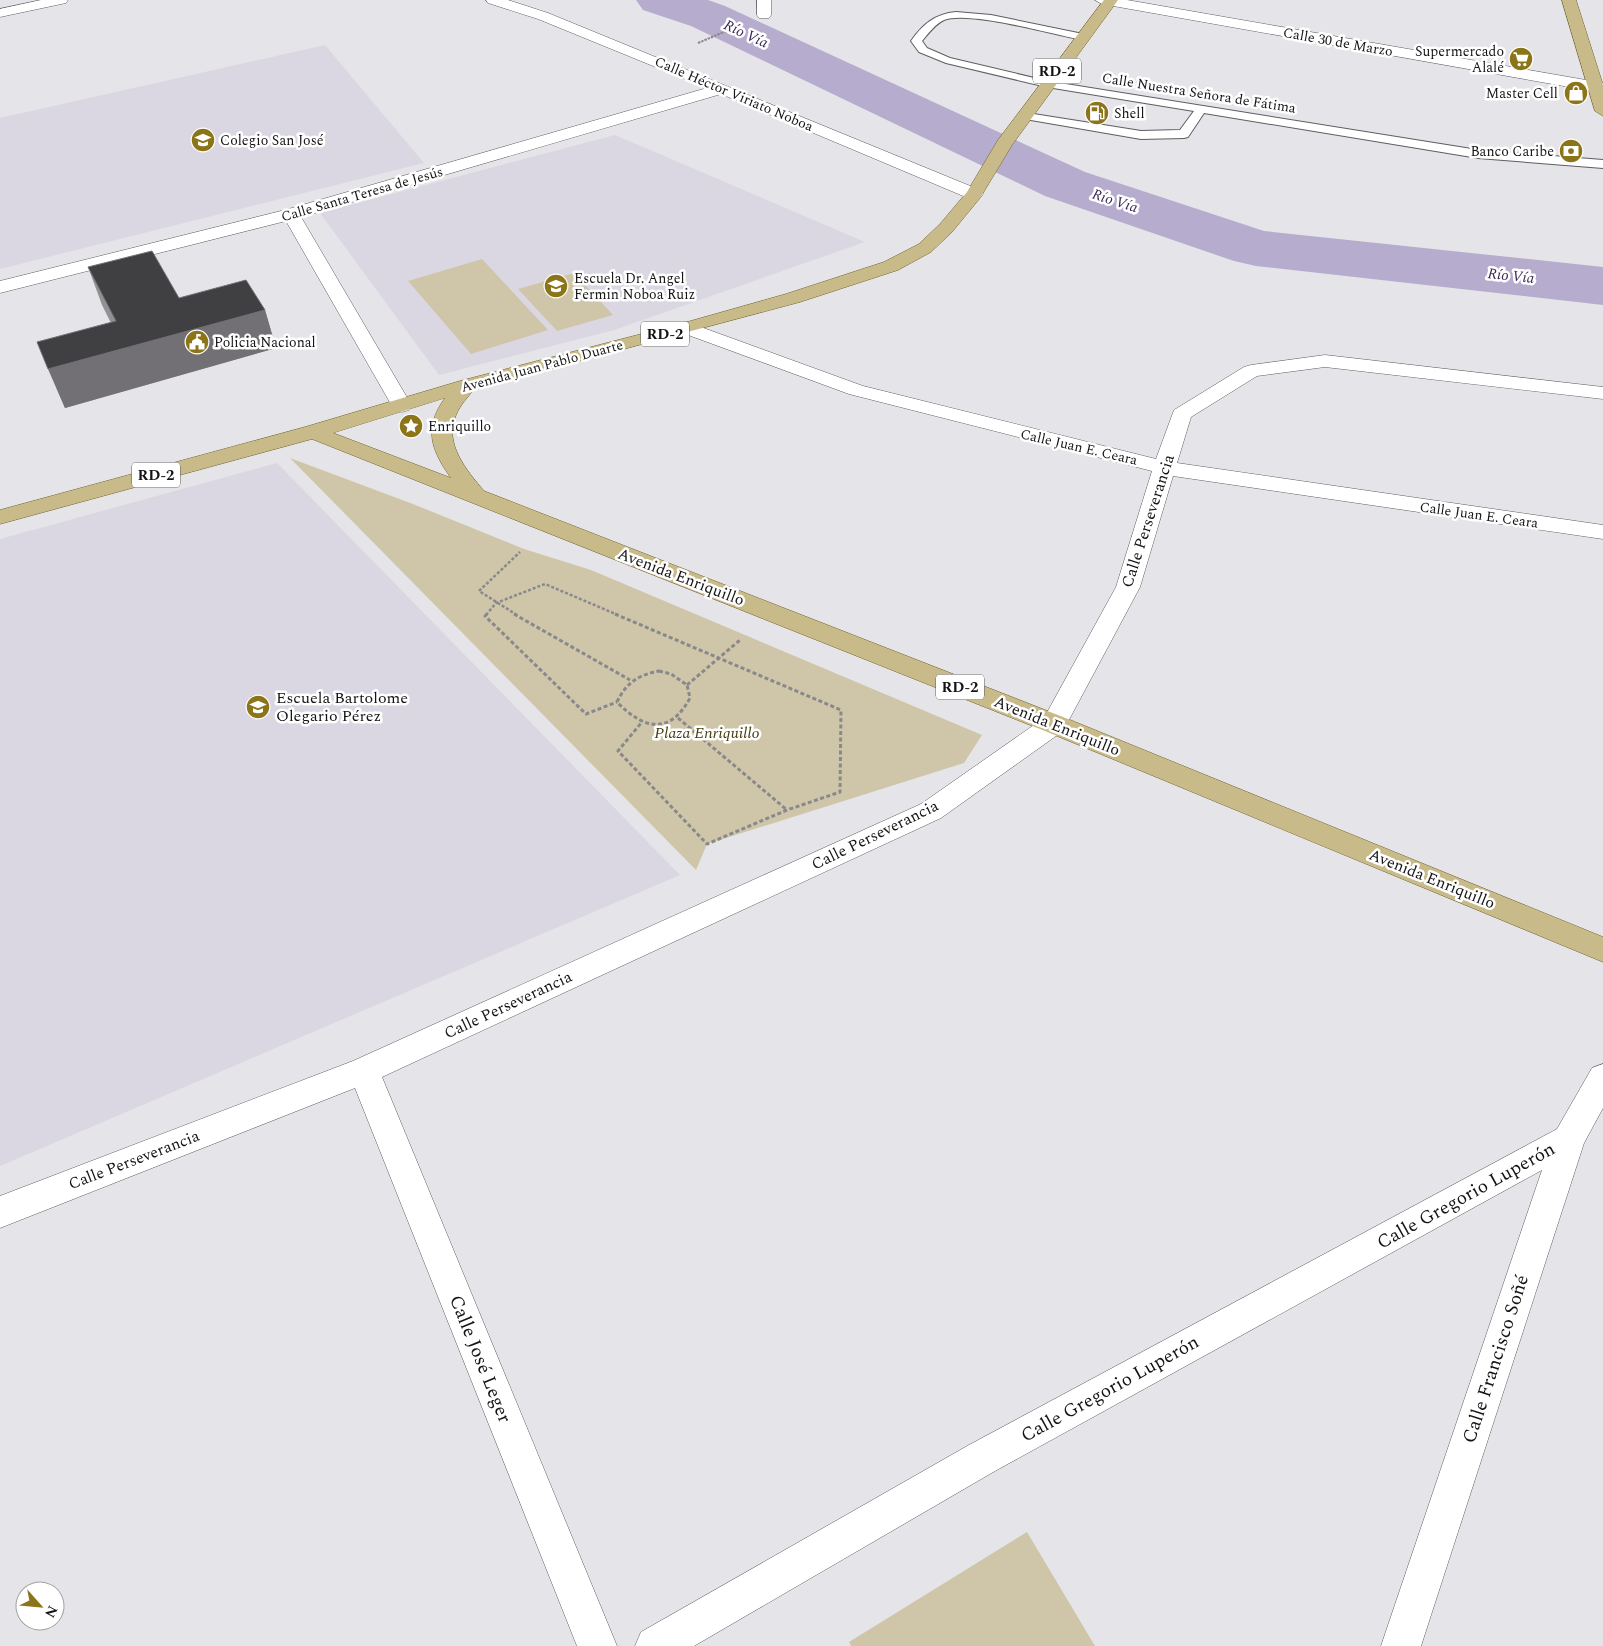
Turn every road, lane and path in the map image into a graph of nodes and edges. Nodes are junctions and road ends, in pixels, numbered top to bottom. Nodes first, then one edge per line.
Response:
1 (61, 0) edge
2 (493, 0) edge
3 (764, 0) edge
4 (1569, 0) edge
5 (1108, 1) edge
6 (0, 13) edge
7 (764, 15) dead end
8 (736, 27) dead end
9 (1083, 37) junction
10 (694, 45) dead end
11 (1047, 84) junction
12 (1599, 88) edge
13 (721, 89) junction
14 (1201, 109) junction
15 (1603, 111) edge
16 (1025, 115) junction
17 (1603, 164) edge
18 (979, 186) junction
19 (291, 214) junction
20 (0, 287) edge
21 (687, 328) junction
22 (467, 385) junction
23 (1603, 393) edge
24 (402, 406) junction
25 (313, 432) junction
26 (1166, 468) junction
27 (476, 496) junction
28 (0, 517) edge
29 (1603, 532) edge
30 (524, 549) dead end
31 (496, 603) junction
32 (740, 640) dead end
33 (717, 659) junction
34 (630, 680) junction
35 (687, 685) junction
36 (617, 702) junction
37 (678, 718) junction
38 (642, 722) junction
39 (1054, 724) junction
40 (787, 810) junction
41 (1603, 950) edge
42 (364, 1071) junction
43 (1603, 1078) edge
44 (1569, 1139) junction
45 (0, 1212) edge
46 (597, 1646) edge
47 (655, 1646) edge
48 (1401, 1646) edge

1 - 6 street
2 - 13 street, Calle Héctor Viriato Noboa
3 - 7 street
4 - 12 main road
5 - 9 main road, Avenida Juan Pablo Duarte / RD-2
5 - 12 street, Calle 30 de Marzo
8 - 10 path
9 - 11 main road, Avenida Juan Pablo Duarte / RD-2
9 - 11 lane, Calle Nuestra Señora de Fátima
11 - 14 lane, Calle Nuestra Señora de Fátima
11 - 16 main road, Avenida Juan Pablo Duarte / RD-2
12 - 15 main road
13 - 18 street, Calle Héctor Viriato Noboa
13 - 19 street, Calle Santa Teresa de Jesús
14 - 16 lane
14 - 17 lane, Calle Nuestra Señora de Fátima
16 - 18 main road, Avenida Juan Pablo Duarte / RD-2
18 - 21 main road, Avenida Juan Pablo Duarte / RD-2
19 - 20 street, Calle Santa Teresa de Jesús
19 - 24 street
21 - 22 main road, Avenida Juan Pablo Duarte / RD-2
21 - 26 street, Calle Juan E. Ceara
22 - 24 main road, Avenida Juan Pablo Duarte / RD-2
22 - 27 main road, RD-2
23 - 26 street, Calle Perseverancia
24 - 25 main road, Avenida Juan Pablo Duarte / RD-2
25 - 27 main road, Avenida Enriquillo / RD-2
25 - 28 main road, Avenida Juan Pablo Duarte / RD-2
26 - 29 street, Calle Juan E. Ceara
26 - 39 street, Calle Perseverancia
27 - 39 main road, Avenida Enriquillo / RD-2
30 - 31 path
31 - 33 path
31 - 34 path
31 - 36 path
32 - 33 path
33 - 35 path
33 - 40 path
34 - 35 path
34 - 36 path
35 - 37 path
36 - 38 path
37 - 38 path
37 - 40 path
38 - 40 path
39 - 41 main road, Avenida Enriquillo / RD-2
39 - 42 street, Calle Perseverancia
42 - 45 street, Calle Perseverancia
42 - 46 street, Calle José Leger
43 - 44 street, Calle Francisco Soñé
44 - 47 street, Calle Gregorio Luperón
44 - 48 street, Calle Francisco Soñé

